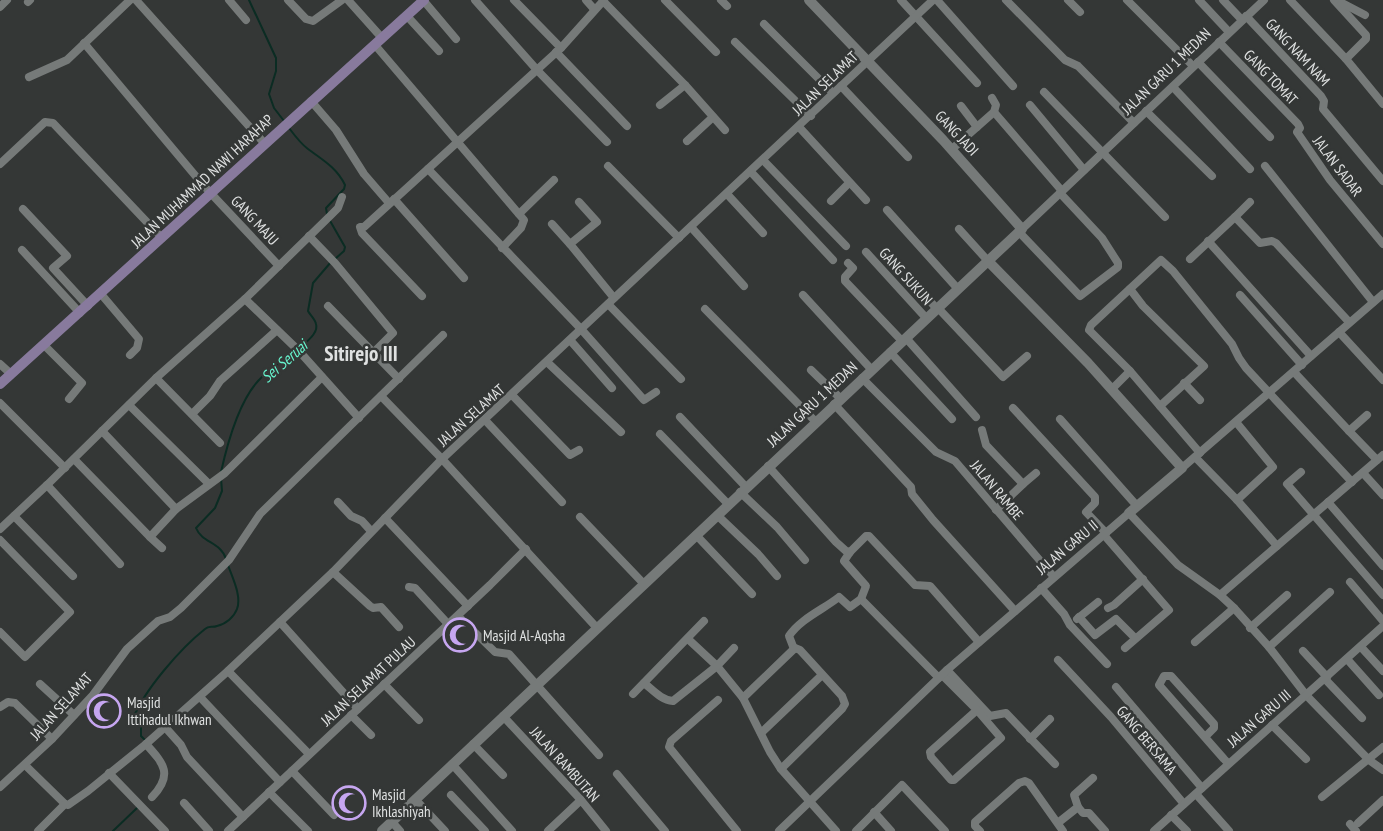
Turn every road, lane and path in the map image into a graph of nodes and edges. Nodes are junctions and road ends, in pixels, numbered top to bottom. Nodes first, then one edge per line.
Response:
1 (7, 0) edge
2 (130, 0) edge
3 (136, 0) edge
4 (229, 0) edge
5 (288, 0) edge
6 (342, 0) edge
7 (348, 0) edge
8 (424, 0) edge
9 (475, 0) edge
10 (514, 0) edge
11 (586, 0) edge
12 (603, 0) edge
13 (665, 0) edge
14 (809, 0) edge
15 (901, 0) edge
16 (935, 0) edge
17 (1006, 0) edge
18 (1068, 0) edge
19 (1126, 0) edge
20 (1199, 0) edge
21 (1223, 0) edge
22 (1264, 0) edge
23 (1290, 0) edge
24 (1334, 0) edge
25 (1339, 0) edge
26 (0, 7) edge
27 (594, 9) junction
28 (1080, 12) dead end
29 (1365, 15) dead end
30 (407, 16) junction
31 (915, 16) junction
32 (1244, 18) junction
33 (246, 20) dead end
34 (764, 24) dead end
35 (1229, 32) junction
36 (456, 39) dead end
37 (378, 42) junction
38 (735, 42) dead end
39 (1219, 42) junction
40 (84, 43) junction
41 (559, 50) junction
42 (439, 51) dead end
43 (716, 52) dead end
44 (1346, 59) junction
45 (868, 60) junction
46 (1196, 64) junction
47 (537, 70) junction
48 (29, 77) dead end
49 (977, 83) dead end
50 (686, 85) junction
51 (841, 86) junction
52 (1014, 86) dead end
53 (1173, 87) junction
54 (1044, 92) dead end
55 (833, 93) junction
56 (992, 98) dead end
57 (311, 101) junction
58 (1383, 104) edge
59 (660, 105) dead end
60 (1030, 105) dead end
61 (961, 106) dead end
62 (1146, 111) junction
63 (994, 112) junction
64 (811, 116) junction
65 (713, 117) junction
66 (1134, 123) junction
67 (627, 126) dead end
68 (799, 127) junction
69 (977, 127) junction
70 (725, 130) dead end
71 (1297, 131) joint
72 (1270, 137) dead end
73 (687, 141) dead end
74 (607, 142) dead end
75 (458, 143) junction
76 (265, 144) junction
77 (952, 149) junction
78 (1103, 152) junction
79 (908, 157) dead end
80 (763, 160) junction
81 (0, 164) edge
82 (608, 166) dead end
83 (1265, 166) dead end
84 (428, 169) junction
85 (1250, 169) dead end
86 (1084, 170) junction
87 (751, 172) junction
88 (1212, 176) dead end
89 (555, 180) dead end
90 (1383, 181) edge
91 (849, 183) junction
92 (1061, 192) junction
93 (212, 193) junction
94 (727, 194) junction
95 (342, 198) dead end
96 (866, 200) dead end
97 (391, 201) junction
98 (831, 201) dead end
99 (579, 202) dead end
100 (1250, 202) dead end
101 (23, 209) dead end
102 (887, 210) dead end
103 (519, 214) junction
104 (1165, 217) dead end
105 (1235, 217) junction
106 (552, 224) dead end
107 (691, 227) junction
108 (959, 229) dead end
109 (1020, 230) junction
110 (763, 233) dead end
111 (309, 236) junction
112 (162, 238) junction
113 (679, 238) junction
114 (1208, 241) junction
115 (570, 244) junction
116 (1383, 244) edge
117 (846, 246) dead end
118 (502, 248) junction
119 (22, 250) dead end
120 (866, 252) dead end
121 (1190, 259) dead end
122 (833, 260) dead end
123 (988, 261) junction
124 (848, 263) dead end
125 (279, 266) junction
126 (464, 278) dead end
127 (912, 281) dead end
128 (744, 286) dead end
129 (958, 289) junction
130 (1130, 289) junction
131 (101, 294) junction
132 (803, 295) dead end
133 (1240, 295) dead end
134 (422, 296) dead end
135 (1382, 296) edge
136 (244, 299) junction
137 (611, 301) junction
138 (1373, 302) junction
139 (328, 306) dead end
140 (938, 308) junction
141 (84, 309) junction
142 (705, 309) dead end
143 (927, 319) junction
144 (1349, 322) junction
145 (581, 329) junction
146 (277, 330) junction
147 (1339, 332) junction
148 (443, 335) dead end
149 (570, 340) junction
150 (904, 340) junction
151 (44, 345) junction
152 (890, 352) junction
153 (373, 353) junction
154 (130, 355) dead end
155 (1027, 356) dead end
156 (1311, 356) junction
157 (548, 362) junction
158 (0, 364) edge
159 (1302, 365) junction
160 (871, 369) junction
161 (811, 370) dead end
162 (1130, 371) junction
163 (1294, 372) junction
164 (10, 374) junction
165 (322, 377) junction
166 (156, 378) junction
167 (862, 378) junction
168 (399, 379) junction
169 (681, 379) dead end
170 (1383, 380) edge
171 (1184, 383) junction
172 (0, 384) edge
173 (612, 388) dead end
174 (1112, 389) junction
175 (656, 392) dead end
176 (1270, 392) junction
177 (512, 395) junction
178 (381, 396) junction
179 (69, 399) dead end
180 (1200, 400) dead end
181 (837, 401) junction
182 (0, 403) edge
183 (129, 405) junction
184 (1160, 406) junction
185 (1012, 408) dead end
186 (192, 414) junction
187 (1367, 415) dead end
188 (680, 417) dead end
189 (976, 417) dead end
190 (359, 418) junction
191 (952, 419) dead end
192 (1060, 419) dead end
193 (485, 420) junction
194 (815, 422) junction
195 (1236, 422) junction
196 (982, 430) dead end
197 (102, 431) junction
198 (1349, 431) junction
199 (621, 432) dead end
200 (660, 434) dead end
201 (220, 443) dead end
202 (579, 450) dead end
203 (1198, 455) junction
204 (1380, 458) edge
205 (74, 459) junction
206 (442, 459) junction
207 (768, 466) junction
208 (65, 468) junction
209 (1182, 468) junction
210 (1301, 472) dead end
211 (1036, 473) dead end
212 (1363, 473) junction
213 (1352, 482) junction
214 (209, 484) junction
215 (1023, 484) junction
216 (47, 485) junction
217 (743, 490) junction
218 (1383, 495) edge
219 (1237, 500) junction
220 (338, 502) dead end
221 (562, 502) dead end
222 (1328, 502) junction
223 (728, 504) junction
224 (176, 510) junction
225 (996, 510) junction
226 (1133, 510) junction
227 (717, 515) junction
228 (1314, 515) junction
229 (14, 516) junction
230 (580, 517) dead end
231 (385, 518) junction
232 (0, 529) edge
233 (372, 531) junction
234 (1105, 534) junction
235 (696, 535) junction
236 (150, 537) junction
237 (0, 540) edge
238 (1277, 546) junction
239 (162, 548) dead end
240 (526, 549) junction
241 (850, 552) junction
242 (805, 560) dead end
243 (120, 564) dead end
244 (1383, 566) edge
245 (333, 572) junction
246 (73, 576) dead end
247 (777, 576) dead end
248 (1054, 577) junction
249 (1143, 579) junction
250 (1350, 582) dead end
251 (643, 583) junction
252 (409, 587) dead end
253 (1041, 588) junction
254 (1330, 592) dead end
255 (752, 594) dead end
256 (1287, 595) dead end
257 (1383, 595) edge
258 (1220, 596) junction
259 (861, 599) junction
260 (1098, 602) dead end
261 (468, 606) junction
262 (1108, 608) dead end
263 (1234, 608) junction
264 (1015, 611) junction
265 (458, 615) junction
266 (1079, 617) junction
267 (704, 621) dead end
268 (280, 622) junction
269 (1072, 623) dead end
270 (448, 624) junction
271 (399, 627) dead end
272 (597, 627) junction
273 (1250, 628) junction
274 (1382, 628) edge
275 (0, 632) edge
276 (688, 639) junction
277 (1134, 639) junction
278 (980, 642) junction
279 (1195, 642) dead end
280 (1269, 647) junction
281 (1360, 647) junction
282 (734, 648) dead end
283 (1125, 648) dead end
284 (794, 649) junction
285 (1304, 651) dead end
286 (1347, 659) junction
287 (1058, 660) dead end
288 (1107, 664) dead end
289 (717, 666) junction
290 (228, 670) junction
291 (1383, 671) edge
292 (943, 674) junction
293 (822, 675) junction
294 (1326, 678) junction
295 (644, 683) junction
296 (40, 684) dead end
297 (384, 684) junction
298 (537, 684) junction
299 (1116, 687) dead end
300 (633, 694) dead end
301 (1306, 695) junction
302 (1379, 695) dead end
303 (200, 697) junction
304 (743, 698) junction
305 (718, 700) dead end
306 (1195, 702) junction
307 (0, 707) edge
308 (977, 710) junction
309 (355, 712) junction
310 (1184, 714) junction
311 (74, 715) junction
312 (503, 716) junction
313 (1362, 718) dead end
314 (1050, 719) dead end
315 (419, 720) dead end
316 (1272, 725) junction
317 (165, 727) junction
318 (761, 733) junction
319 (371, 735) dead end
320 (1205, 737) junction
321 (52, 739) junction
322 (1030, 739) junction
323 (146, 744) junction
324 (473, 744) junction
325 (1383, 747) edge
326 (309, 754) junction
327 (599, 755) dead end
328 (1306, 759) dead end
329 (1369, 760) junction
330 (1228, 763) junction
331 (452, 764) junction
332 (1055, 764) dead end
333 (25, 765) junction
334 (781, 769) junction
335 (1383, 770) edge
336 (292, 771) junction
337 (109, 773) junction
338 (617, 774) dead end
339 (503, 775) dead end
340 (1093, 778) dead end
341 (280, 782) junction
342 (0, 787) edge
343 (1199, 791) junction
344 (269, 792) junction
345 (451, 795) dead end
346 (152, 797) dead end
347 (1322, 797) dead end
348 (415, 799) junction
349 (581, 800) junction
350 (1383, 800) edge
351 (184, 803) dead end
352 (809, 803) junction
353 (64, 804) junction
354 (1184, 804) junction
355 (1078, 807) junction
356 (874, 812) junction
357 (334, 815) dead end
358 (1171, 815) junction
359 (243, 817) junction
360 (392, 822) junction
361 (1059, 822) junction
362 (1355, 826) edge
363 (38, 831) edge
364 (165, 831) edge
365 (209, 831) edge
366 (228, 831) edge
367 (308, 831) edge
368 (382, 831) edge
369 (400, 831) edge
370 (445, 831) edge
371 (484, 831) edge
372 (512, 831) edge
373 (548, 831) edge
374 (606, 831) edge
375 (665, 831) edge
376 (737, 831) edge
377 (778, 831) edge
378 (836, 831) edge
379 (856, 831) edge
380 (891, 831) edge
381 (945, 831) edge
382 (980, 831) edge
383 (1063, 831) edge
384 (1105, 831) edge
385 (1154, 831) edge
386 (1187, 831) edge
387 (1229, 831) edge

1 - 26 street
2 - 40 street
3 - 76 street
4 - 33 street
5 - 6 street
7 - 37 street
8 - 30 main road, JALAN MUHAMMAD NAWI HARAHAP
8 - 36 street
9 - 47 street
10 - 41 street
11 - 27 street
12 - 27 street
12 - 50 street
13 - 43 street
14 - 45 street, GANG JADI
15 - 31 street
16 - 31 street, JALAN SELAMAT
16 - 52 street
17 - 66 street
18 - 28 street
19 - 46 street
20 - 35 street
21 - 32 street, GANG NAM NAM
22 - 32 street, JALAN GARU 1 MEDAN
23 - 44 street
24 - 44 street
25 - 29 street
27 - 41 street
30 - 37 main road, JALAN MUHAMMAD NAWI HARAHAP
30 - 42 street
31 - 45 street, JALAN SELAMAT
31 - 49 street
32 - 35 street, JALAN GARU 1 MEDAN
32 - 90 street, GANG NAM NAM
34 - 55 street
35 - 39 street, JALAN GARU 1 MEDAN
37 - 57 main road, JALAN MUHAMMAD NAWI HARAHAP
37 - 75 street
38 - 64 street
39 - 46 street, JALAN GARU 1 MEDAN
39 - 71 street, GANG TOMAT
40 - 48 street
40 - 93 street, GANG MAJU
41 - 47 street
41 - 67 street
44 - 58 street
45 - 51 street, JALAN SELAMAT
45 - 77 street, GANG JADI
46 - 53 street, JALAN GARU 1 MEDAN
46 - 72 street
47 - 74 street
47 - 75 street
50 - 59 street
50 - 65 street
51 - 55 street, JALAN SELAMAT
51 - 79 street
53 - 62 street, JALAN GARU 1 MEDAN
53 - 85 street
54 - 78 street
55 - 64 street, JALAN SELAMAT
56 - 63 street
57 - 76 main road, JALAN MUHAMMAD NAWI HARAHAP
57 - 97 street
60 - 86 street
61 - 69 street
62 - 66 street, JALAN GARU 1 MEDAN
62 - 88 street
63 - 69 street
63 - 92 street
64 - 68 street, JALAN SELAMAT
65 - 70 street
65 - 73 street
66 - 78 street, JALAN GARU 1 MEDAN
68 - 80 street, JALAN SELAMAT
68 - 91 street
69 - 77 street
71 - 116 street, JALAN SADAR
75 - 84 street
75 - 103 street
76 - 93 main road, JALAN MUHAMMAD NAWI HARAHAP
77 - 109 street, GANG JADI
78 - 86 street, JALAN GARU 1 MEDAN
78 - 104 street
80 - 87 street, JALAN SELAMAT
80 - 117 street
81 - 112 street
82 - 113 street
83 - 138 street
84 - 97 street
84 - 118 street
86 - 92 street, JALAN GARU 1 MEDAN
87 - 94 street, JALAN SELAMAT
87 - 122 street
89 - 103 street
91 - 96 street
91 - 98 street
92 - 109 street, JALAN GARU 1 MEDAN
92 - 109 street
93 - 112 main road, JALAN MUHAMMAD NAWI HARAHAP
93 - 125 street, GANG MAJU
94 - 107 street, JALAN SELAMAT
94 - 110 street
95 - 111 street
97 - 126 street
97 - 134 street
99 - 115 street
100 - 105 street
101 - 141 street
102 - 129 street
103 - 118 street
105 - 114 street
105 - 144 street
106 - 115 street
107 - 113 street, JALAN SELAMAT
107 - 128 street
108 - 123 street
109 - 123 street, JALAN GARU 1 MEDAN
111 - 125 street
111 - 153 street
112 - 131 main road, JALAN MUHAMMAD NAWI HARAHAP
113 - 137 street, JALAN SELAMAT
114 - 121 street
114 - 156 street
115 - 137 street
118 - 145 street
119 - 141 street
120 - 143 street, GANG SUKUN
123 - 129 street, JALAN GARU 1 MEDAN
123 - 174 street
124 - 150 street
125 - 136 street
127 - 140 street
129 - 140 street, JALAN GARU 1 MEDAN
130 - 162 street
130 - 171 street
130 - 176 street
131 - 141 main road, JALAN MUHAMMAD NAWI HARAHAP
131 - 154 street
132 - 160 street
133 - 159 street
135 - 138 street, JALAN GARU II
136 - 146 street
136 - 166 street
137 - 145 street, JALAN SELAMAT
137 - 169 street
138 - 144 street, JALAN GARU II
139 - 153 street
140 - 143 street, JALAN GARU 1 MEDAN
140 - 155 street
141 - 151 main road, JALAN MUHAMMAD NAWI HARAHAP
142 - 194 street
143 - 150 street, JALAN GARU 1 MEDAN
144 - 147 street, JALAN GARU II
145 - 149 street, JALAN SELAMAT
145 - 175 street
146 - 165 street
146 - 186 street
147 - 156 street, JALAN GARU II
147 - 170 street
148 - 168 street, JALAN SELAMAT
149 - 157 street, JALAN SELAMAT
149 - 173 street
150 - 152 street, JALAN GARU 1 MEDAN
150 - 189 street
151 - 164 main road, JALAN MUHAMMAD NAWI HARAHAP
151 - 179 street
152 - 160 street, JALAN GARU 1 MEDAN
152 - 191 street
153 - 168 street
156 - 159 street, JALAN GARU II
157 - 177 street, JALAN SELAMAT
157 - 199 street
158 - 164 street
159 - 163 street, JALAN GARU II
160 - 167 street, JALAN GARU 1 MEDAN
161 - 181 street
162 - 174 street
162 - 184 street
163 - 176 street, JALAN GARU II
163 - 198 street
164 - 172 main road, JALAN MUHAMMAD NAWI HARAHAP
165 - 190 street
165 - 214 street
166 - 183 street
166 - 186 street
167 - 181 street, JALAN GARU 1 MEDAN
167 - 225 street, JALAN RAMBE
168 - 178 street, JALAN SELAMAT
171 - 180 street
171 - 184 street
174 - 209 street
176 - 195 street, JALAN GARU II
176 - 213 street
177 - 193 street, JALAN SELAMAT
177 - 202 street
178 - 190 street, JALAN SELAMAT
178 - 206 street
181 - 194 street, JALAN GARU 1 MEDAN
181 - 264 street
182 - 208 street
183 - 197 street
183 - 214 street
184 - 203 street
185 - 234 street
186 - 201 street
187 - 198 street
188 - 217 street
190 - 311 street, JALAN SELAMAT
192 - 226 street
193 - 206 street, JALAN SELAMAT
193 - 221 street
194 - 207 street, JALAN GARU 1 MEDAN
195 - 203 street, JALAN GARU II
195 - 219 street
196 - 215 street
197 - 205 street
197 - 224 street
198 - 204 street
200 - 223 street
203 - 209 street, JALAN GARU II
203 - 219 street
204 - 212 street
205 - 208 street
205 - 236 street
206 - 231 street, JALAN SELAMAT
206 - 240 street
207 - 217 street, JALAN GARU 1 MEDAN
207 - 241 street
208 - 216 street
209 - 226 street, JALAN GARU II
210 - 228 street
211 - 215 street
212 - 213 street
212 - 218 street
213 - 222 street
214 - 224 street
215 - 225 street
216 - 229 street
216 - 243 street
217 - 223 street, JALAN GARU 1 MEDAN
217 - 242 street
219 - 238 street
220 - 233 street
222 - 228 street
222 - 244 street
223 - 227 street, JALAN GARU 1 MEDAN
224 - 236 street
225 - 248 street, JALAN RAMBE
226 - 234 street, JALAN GARU II
226 - 258 street
227 - 235 street, JALAN GARU 1 MEDAN
227 - 247 street
228 - 238 street
228 - 257 street
229 - 232 street
229 - 246 street
230 - 251 street
231 - 233 street, JALAN SELAMAT
231 - 261 street
233 - 245 street, JALAN SELAMAT
234 - 248 street, JALAN GARU II
234 - 249 street
235 - 251 street, JALAN GARU 1 MEDAN
235 - 255 street
236 - 239 street
237 - 275 street
238 - 258 street
240 - 261 street, JALAN SELAMAT PULAU
240 - 272 street
241 - 259 street
241 - 278 street
245 - 268 street, JALAN SELAMAT
245 - 271 street
248 - 253 street, JALAN GARU II
249 - 262 street
249 - 277 street
250 - 274 street
251 - 272 street, JALAN GARU 1 MEDAN
252 - 270 street
253 - 264 street, JALAN GARU II
253 - 288 street
254 - 280 street
256 - 273 street
258 - 263 street
259 - 284 street
259 - 292 street
260 - 266 street
261 - 265 street, JALAN SELAMAT PULAU
263 - 273 street
263 - 279 street
264 - 278 street, JALAN GARU II
265 - 270 street, JALAN SELAMAT PULAU
265 - 298 street
266 - 269 street
266 - 277 street
267 - 276 street
268 - 290 street, JALAN SELAMAT
268 - 309 street
270 - 297 street, JALAN SELAMAT PULAU
272 - 298 street, JALAN GARU 1 MEDAN
273 - 280 street
274 - 281 street, JALAN GARU III
276 - 289 street
276 - 295 street
277 - 283 street
278 - 292 street, JALAN GARU II
280 - 301 street
281 - 286 street, JALAN GARU III
281 - 291 street
282 - 289 street
284 - 293 street
284 - 304 street
285 - 294 street
286 - 294 street, JALAN GARU III
286 - 302 street
287 - 354 street, GANG BERSAMA
289 - 295 street
289 - 304 street
290 - 303 street, JALAN SELAMAT
290 - 326 street
292 - 308 street
292 - 322 street
292 - 352 street, JALAN GARU II
293 - 318 street
293 - 334 street
294 - 301 street, JALAN GARU III
294 - 313 street
295 - 300 street
296 - 311 street
297 - 309 street, JALAN SELAMAT PULAU
297 - 315 street
298 - 312 street, JALAN GARU 1 MEDAN
298 - 327 street
299 - 343 street
301 - 316 street, JALAN GARU III
301 - 329 street
303 - 317 street, JALAN SELAMAT
303 - 341 street
304 - 318 street
305 - 376 street
306 - 310 street
306 - 310 street
306 - 320 street
307 - 321 street
308 - 308 street
309 - 319 street
309 - 326 street, JALAN SELAMAT PULAU
310 - 320 street
311 - 321 street, JALAN SELAMAT
312 - 324 street, JALAN GARU 1 MEDAN
312 - 349 street, JALAN RAMBUTAN
314 - 322 street
316 - 328 street
316 - 330 street, JALAN GARU III
317 - 323 street, JALAN SELAMAT
317 - 359 street
318 - 334 street
320 - 330 street
321 - 333 street, JALAN SELAMAT
322 - 332 street
323 - 337 street, JALAN SELAMAT
323 - 346 street
324 - 331 street, JALAN GARU 1 MEDAN
324 - 339 street
325 - 329 street
326 - 336 street, JALAN SELAMAT PULAU
329 - 335 street
329 - 347 street
330 - 343 street, JALAN GARU III
331 - 348 street, JALAN GARU 1 MEDAN
331 - 372 street
333 - 342 street, JALAN SELAMAT
333 - 353 street
334 - 352 street
336 - 341 street, JALAN SELAMAT PULAU
336 - 357 street
337 - 353 street, JALAN SELAMAT
337 - 364 street
338 - 375 street
340 - 355 street
341 - 344 street, JALAN SELAMAT PULAU
343 - 354 street, JALAN GARU III
343 - 387 street
344 - 359 street, JALAN SELAMAT PULAU
344 - 367 street
345 - 371 street
348 - 360 street, JALAN GARU 1 MEDAN
348 - 370 street
349 - 373 street
349 - 374 street, JALAN RAMBUTAN
350 - 362 street
351 - 365 street
352 - 377 street, JALAN GARU II
352 - 378 street
353 - 363 street, JALAN SELAMAT
354 - 358 street, JALAN GARU III
355 - 361 street
355 - 384 street
356 - 379 street
356 - 380 street
356 - 381 street
358 - 385 street, JALAN GARU III
358 - 386 street
359 - 366 street, JALAN SELAMAT PULAU
360 - 368 street, JALAN GARU 1 MEDAN
360 - 369 street
361 - 382 street
361 - 383 street

